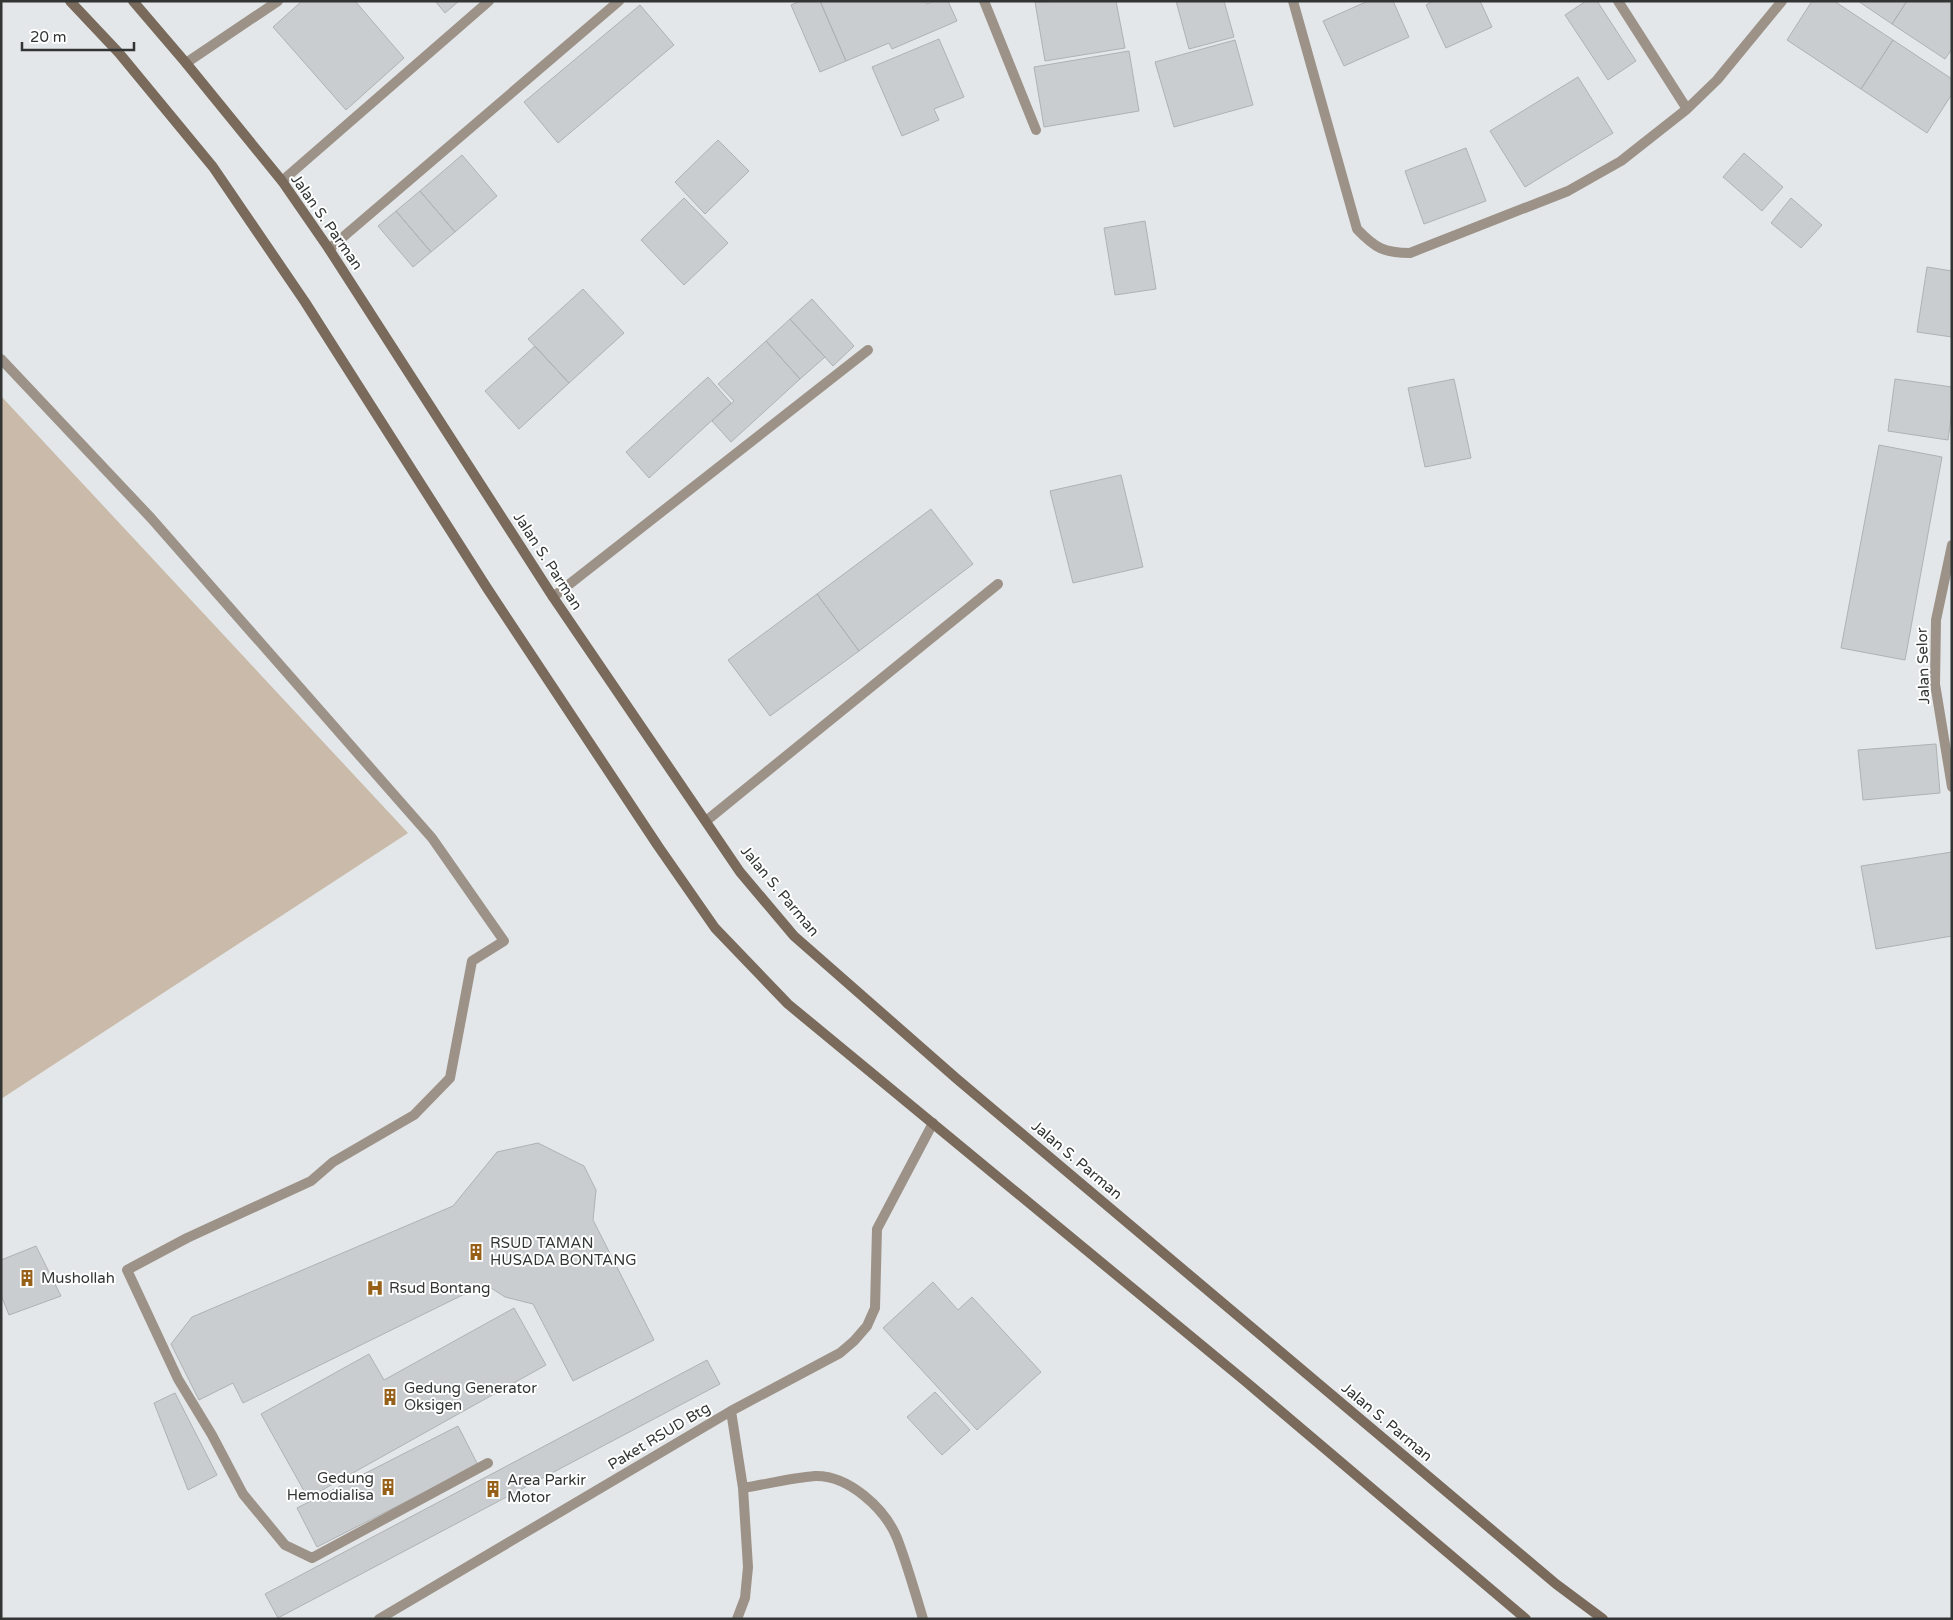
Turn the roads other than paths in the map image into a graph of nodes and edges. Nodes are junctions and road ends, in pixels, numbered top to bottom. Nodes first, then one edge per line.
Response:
1 (70, 1) edge
2 (132, 1) edge
3 (278, 1) edge
4 (489, 1) edge
5 (619, 1) edge
6 (984, 1) edge
7 (1293, 1) edge
8 (1618, 1) edge
9 (1782, 1) edge
10 (186, 63) junction
11 (1687, 109) junction
12 (1036, 130) dead end
13 (282, 182) junction
14 (329, 249) junction
15 (868, 350) dead end
16 (1, 359) edge
17 (1952, 545) edge
18 (998, 584) dead end
19 (553, 597) junction
20 (1952, 787) edge
21 (706, 821) junction
22 (933, 1123) junction
23 (731, 1411) junction
24 (488, 1463) dead end
25 (743, 1488) junction
26 (379, 1619) edge
27 (736, 1619) edge
28 (923, 1619) edge
29 (1526, 1619) edge
30 (1603, 1619) edge

1 - 22 main road
2 - 10 main road, Jalan S. Parman
3 - 10 street
4 - 13 street
5 - 14 street
6 - 12 street
7 - 11 street
8 - 11 street
9 - 11 street
10 - 13 main road, Jalan S. Parman
13 - 14 main road, Jalan S. Parman
14 - 19 main road, Jalan S. Parman
15 - 19 street
16 - 24 street
17 - 20 street, Jalan Selor
18 - 21 street
19 - 21 main road, Jalan S. Parman
21 - 30 main road, Jalan S. Parman
22 - 23 street, Paket RSUD Btg
22 - 29 main road
23 - 25 street
23 - 26 street, Paket RSUD Btg
25 - 27 street
25 - 28 street

